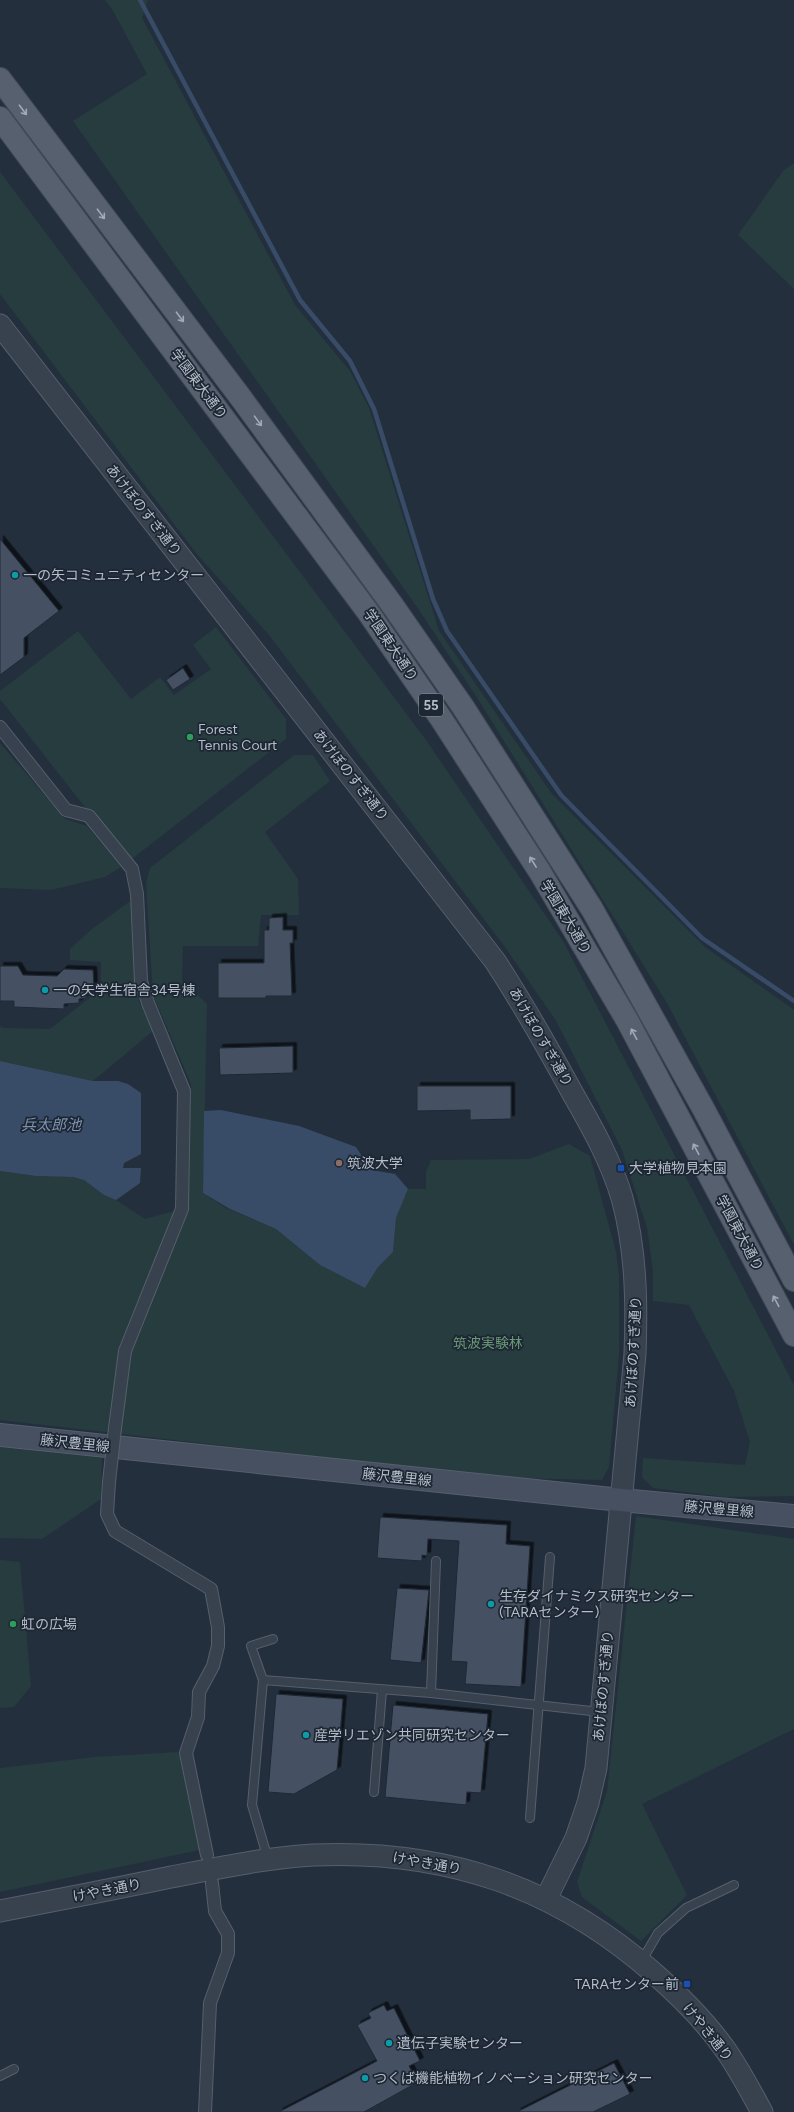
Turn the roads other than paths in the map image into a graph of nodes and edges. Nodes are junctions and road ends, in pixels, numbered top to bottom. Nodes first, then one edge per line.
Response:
1 (0, 78) edge
2 (0, 118) edge
3 (0, 324) edge
4 (0, 726) edge
5 (794, 1280) edge
6 (794, 1335) edge
7 (0, 1435) edge
8 (621, 1500) junction
9 (794, 1516) edge
10 (550, 1557) dead end
11 (436, 1561) dead end
12 (274, 1638) dead end
13 (263, 1680) junction
14 (382, 1690) junction
15 (431, 1694) junction
16 (538, 1705) junction
17 (601, 1712) junction
18 (374, 1792) dead end
19 (530, 1818) dead end
20 (207, 1854) dead end
21 (268, 1860) junction
22 (212, 1883) dead end
23 (734, 1885) dead end
24 (546, 1900) junction
25 (0, 1911) edge
26 (641, 1962) junction
27 (14, 2069) dead end
28 (0, 2076) edge
29 (205, 2112) edge
30 (762, 2112) edge

1 -> 5 main road, 学園東大通り / 55
6 -> 2 main road, 学園東大通り / 55
3 - 8 street, あけぼのすぎ通り
4 - 20 street, bridge
7 - 8 main road, 藤沢豊里線
8 - 9 main road, 藤沢豊里線
8 - 17 street, あけぼのすぎ通り
10 - 16 lane
11 - 15 lane
12 - 13 lane
13 - 14 lane
13 - 21 lane
14 - 15 lane
14 - 18 lane
15 - 16 lane
16 - 17 lane
16 - 19 lane
17 - 24 street, あけぼのすぎ通り
21 - 24 street, けやき通り
21 - 25 street, けやき通り
22 - 29 street
23 - 26 lane
24 - 26 street, けやき通り
26 - 30 street, けやき通り
27 - 28 lane

